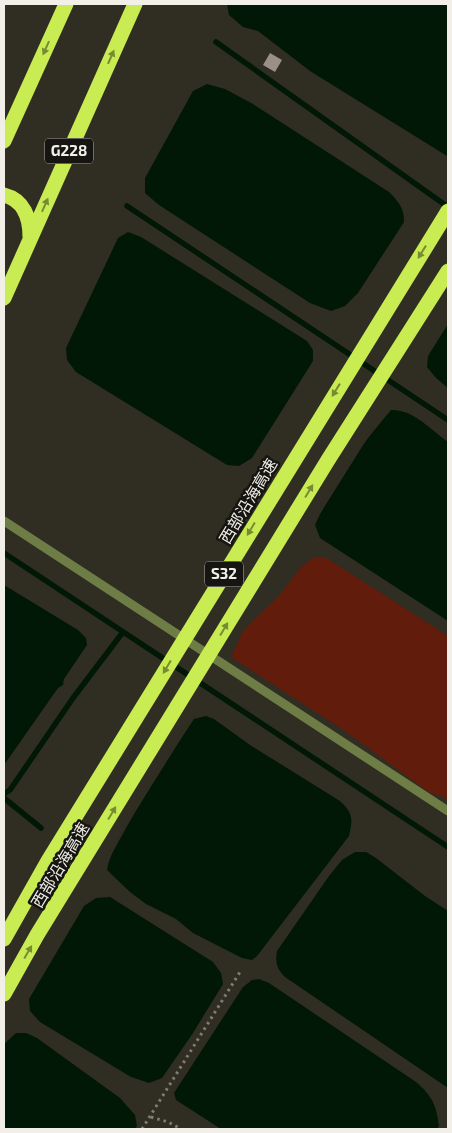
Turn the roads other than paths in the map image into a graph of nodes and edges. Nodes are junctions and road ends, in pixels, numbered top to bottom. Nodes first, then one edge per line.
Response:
1 (66, 4) edge
2 (135, 4) edge
3 (4, 141) edge
4 (4, 195) edge
5 (448, 204) edge
6 (448, 211) edge
7 (436, 229) junction
8 (30, 238) junction
9 (448, 271) edge
10 (4, 298) edge
11 (4, 521) edge
12 (448, 811) edge
13 (4, 939) edge
14 (4, 994) edge

1 -> 3 highway
8 -> 2 highway, G228
4 - 8 highway
5 - 7 highway, bridge
6 - 7 highway, 西部沿海高速 / S32, bridge
7 -> 13 highway, 西部沿海高速 / S32, bridge
8 - 10 highway, G228
14 -> 9 highway, 西部沿海高速 / S32, bridge
11 - 12 lane

